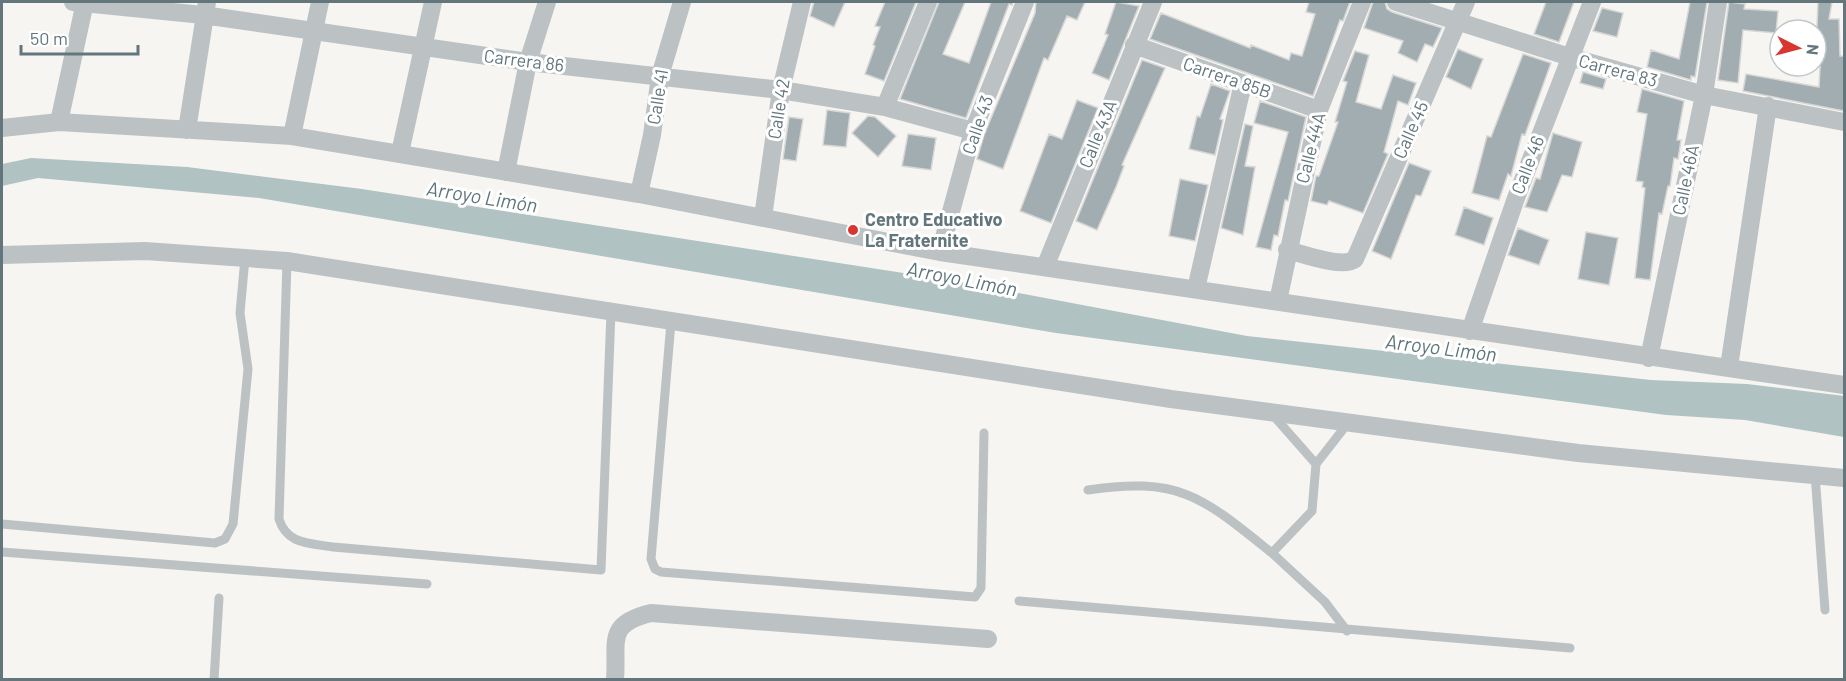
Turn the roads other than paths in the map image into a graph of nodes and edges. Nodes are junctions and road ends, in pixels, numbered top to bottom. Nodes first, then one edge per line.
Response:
1 (80, 2) edge
2 (320, 2) edge
3 (433, 2) edge
4 (547, 2) edge
5 (682, 2) edge
6 (802, 2) edge
7 (928, 2) edge
8 (1025, 2) edge
9 (1153, 2) edge
10 (1362, 2) edge
11 (1396, 2) edge
12 (1466, 2) edge
13 (1592, 2) edge
14 (1718, 2) edge
15 (205, 8) edge
16 (1459, 22) junction
17 (313, 31) junction
18 (1134, 45) junction
19 (422, 47) junction
20 (1570, 57) junction
21 (528, 62) junction
22 (660, 76) junction
23 (1243, 83) junction
24 (781, 90) junction
25 (1704, 95) junction
26 (1768, 106) junction
27 (885, 107) junction
28 (1319, 110) junction
29 (59, 122) junction
30 (1845, 122) edge
31 (2, 128) edge
32 (187, 130) junction
33 (973, 131) junction
34 (292, 136) junction
35 (400, 153) junction
36 (506, 172) junction
37 (639, 194) junction
38 (763, 217) junction
39 (1287, 250) junction
40 (940, 252) junction
41 (2, 255) edge
42 (245, 258) junction
43 (287, 261) junction
44 (1045, 267) junction
45 (1196, 289) junction
46 (1278, 301) junction
47 (611, 312) junction
48 (671, 322) junction
49 (1470, 331) junction
50 (1649, 358) junction
51 (1729, 367) junction
52 (1845, 385) edge
53 (1271, 412) junction
54 (1348, 423) junction
55 (984, 433) dead end
56 (1316, 464) junction
57 (1815, 474) junction
58 (1845, 478) edge
59 (1088, 490) dead end
60 (2, 524) edge
61 (2, 552) edge
62 (1272, 553) junction
63 (427, 584) dead end
64 (219, 598) dead end
65 (1019, 601) dead end
66 (1825, 610) dead end
67 (1347, 631) junction
68 (988, 639) dead end
69 (1570, 648) dead end
70 (214, 680) edge
71 (615, 680) edge

1 - 15 street, Carrera 86
1 - 29 street
2 - 17 street
3 - 19 street
4 - 21 street
5 - 22 street, Calle 41
6 - 24 street, Calle 42
7 - 27 street
8 - 33 street, Calle 43
9 - 18 street, Calle 43A
10 - 28 street, Calle 44A
11 - 16 street, Carrera 83
12 - 16 street, Calle 45
13 - 20 street, Calle 46
14 - 25 street, Calle 46A
15 - 17 street, Carrera 86
15 - 32 street
16 - 20 street, Carrera 83
16 - 39 street, Calle 45
17 - 19 street, Carrera 86
17 - 34 street
18 - 23 street, Carrera 85B
18 - 44 street, Calle 43A
19 - 21 street, Carrera 86
19 - 35 street
20 - 25 street, Carrera 83
20 - 49 street, Calle 46
21 - 22 street, Carrera 86
21 - 36 street
22 - 24 street, Carrera 86
22 - 37 street, Calle 41
23 - 28 street, Carrera 85B
23 - 45 street
24 - 27 street, Carrera 86
24 - 38 street, Calle 42
25 - 26 street, Carrera 83
25 - 50 street, Calle 46A
26 - 30 street, Carrera 83
26 - 51 street
27 - 33 street, Carrera 86
28 - 39 street, Calle 44A
29 - 31 street
29 - 32 street
32 - 34 street
33 - 40 street, Calle 43
34 - 35 street
35 - 36 street
36 - 37 street
37 - 38 street
38 - 40 street
39 - 46 street, Calle 44A
40 - 44 street
41 - 42 street
42 - 43 street
42 - 60 lane
43 - 47 street
43 - 47 lane
44 - 45 street
45 - 46 street
46 - 49 street
47 - 48 street
48 - 53 street
48 - 55 lane
49 - 50 street
50 - 51 street
51 - 52 street
53 - 54 street
53 - 56 lane
54 - 56 lane
54 - 57 street
56 - 62 lane
57 - 58 street
57 - 66 lane
59 - 62 lane
61 - 63 lane
62 - 67 lane
64 - 70 lane
65 - 67 lane
67 - 69 lane
68 - 71 street

